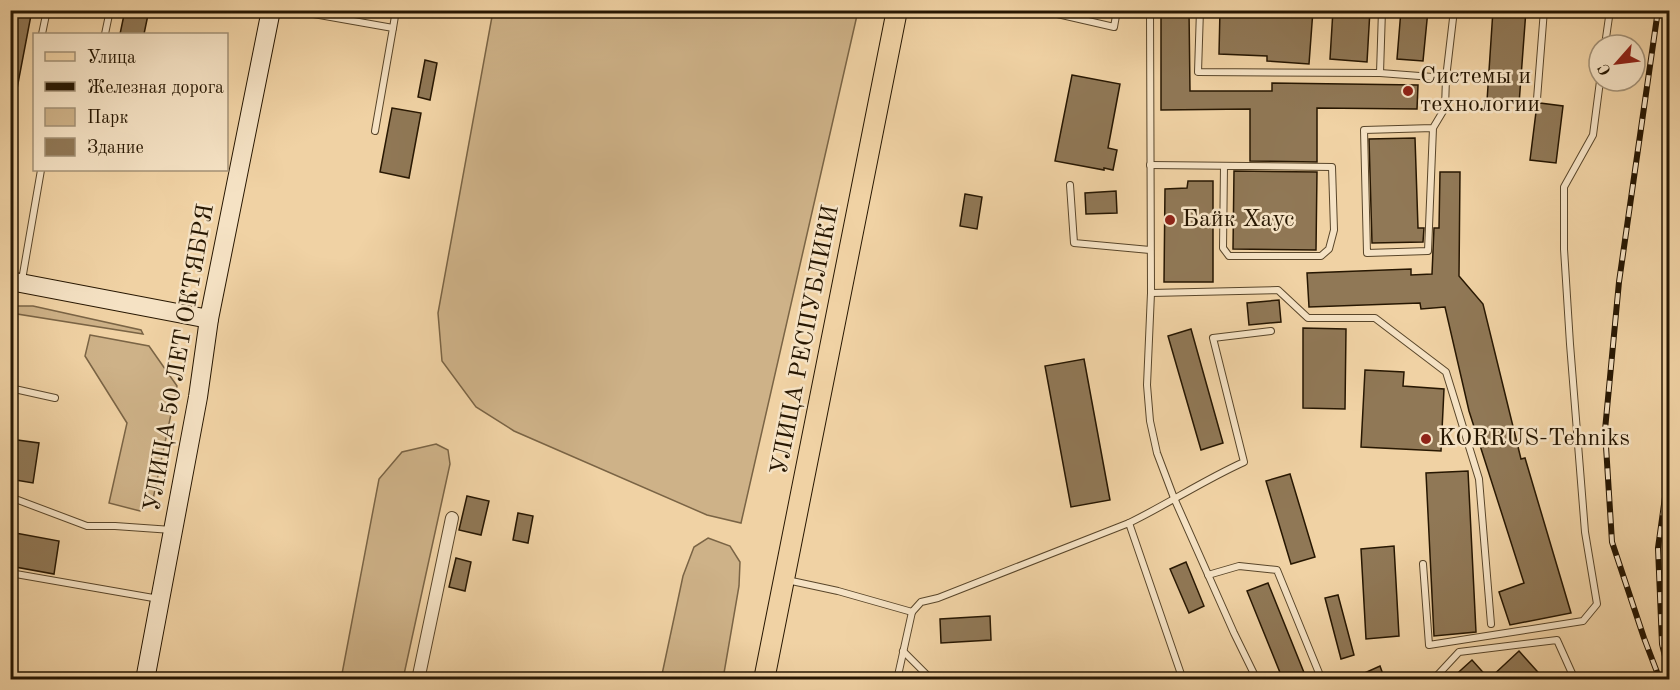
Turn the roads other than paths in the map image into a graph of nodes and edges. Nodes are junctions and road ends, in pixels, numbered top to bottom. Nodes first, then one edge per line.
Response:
1 (47, 10) edge
2 (111, 10) edge
3 (271, 10) edge
4 (291, 10) edge
5 (396, 10) edge
6 (897, 10) edge
7 (1040, 10) edge
8 (1117, 10) edge
9 (1150, 10) edge
10 (1200, 10) edge
11 (1382, 10) edge
12 (1454, 10) edge
13 (1544, 10) edge
14 (1610, 10) edge
15 (393, 28) junction
16 (42, 33) edge
17 (105, 33) edge
18 (1607, 33) edge
19 (1380, 73) junction
20 (1446, 78) junction
21 (1598, 93) edge
22 (1537, 99) dead end
23 (1433, 128) junction
24 (375, 131) dead end
25 (1150, 165) junction
26 (1224, 166) junction
27 (40, 171) edge
28 (1070, 185) dead end
29 (1150, 250) junction
30 (16, 282) edge
31 (1151, 293) junction
32 (209, 319) junction
33 (1271, 331) dead end
34 (10, 388) edge
35 (56, 398) dead end
36 (10, 497) edge
37 (1174, 498) junction
38 (452, 518) dead end
39 (1129, 523) junction
40 (172, 530) junction
41 (1423, 564) dead end
42 (10, 573) edge
43 (1208, 575) junction
44 (784, 580) junction
45 (160, 599) junction
46 (912, 612) junction
47 (1491, 624) dead end
48 (903, 651) junction
49 (1319, 673) dead end
50 (146, 680) edge
51 (418, 680) edge
52 (764, 680) edge
53 (897, 680) edge
54 (932, 680) edge
55 (1183, 680) edge
56 (1257, 680) edge
57 (1433, 680) edge
58 (1575, 680) edge

1 - 16 lane
2 - 17 lane
3 - 32 main road, УЛИЦА 50 ЛЕТ ОКТЯБРЯ
4 - 15 lane
5 - 15 lane
6 - 44 main road, УЛИЦА РЕСПУБЛИКИ
7 - 8 lane
9 - 25 lane
10 - 19 lane
11 - 19 lane
12 - 20 lane
13 - 22 lane
14 - 18 lane
15 - 24 lane
19 - 20 lane
20 - 23 lane
21 - 41 lane
23 - 23 lane
25 - 26 lane
25 - 29 lane
26 - 26 lane
27 - 30 lane
28 - 29 lane
29 - 31 lane
30 - 32 main road
31 - 37 lane
31 - 47 lane
32 - 40 main road, УЛИЦА 50 ЛЕТ ОКТЯБРЯ
33 - 37 lane
34 - 35 lane
36 - 40 lane
37 - 39 lane
37 - 43 lane
38 - 51 street
39 - 46 lane
39 - 55 lane
40 - 45 main road, УЛИЦА 50 ЛЕТ ОКТЯБРЯ
42 - 45 lane
43 - 49 lane
43 - 56 lane
44 - 46 lane
44 - 52 main road, УЛИЦА РЕСПУБЛИКИ
45 - 50 main road, УЛИЦА 50 ЛЕТ ОКТЯБРЯ
46 - 48 lane
48 - 53 lane
48 - 54 lane
57 - 58 lane

